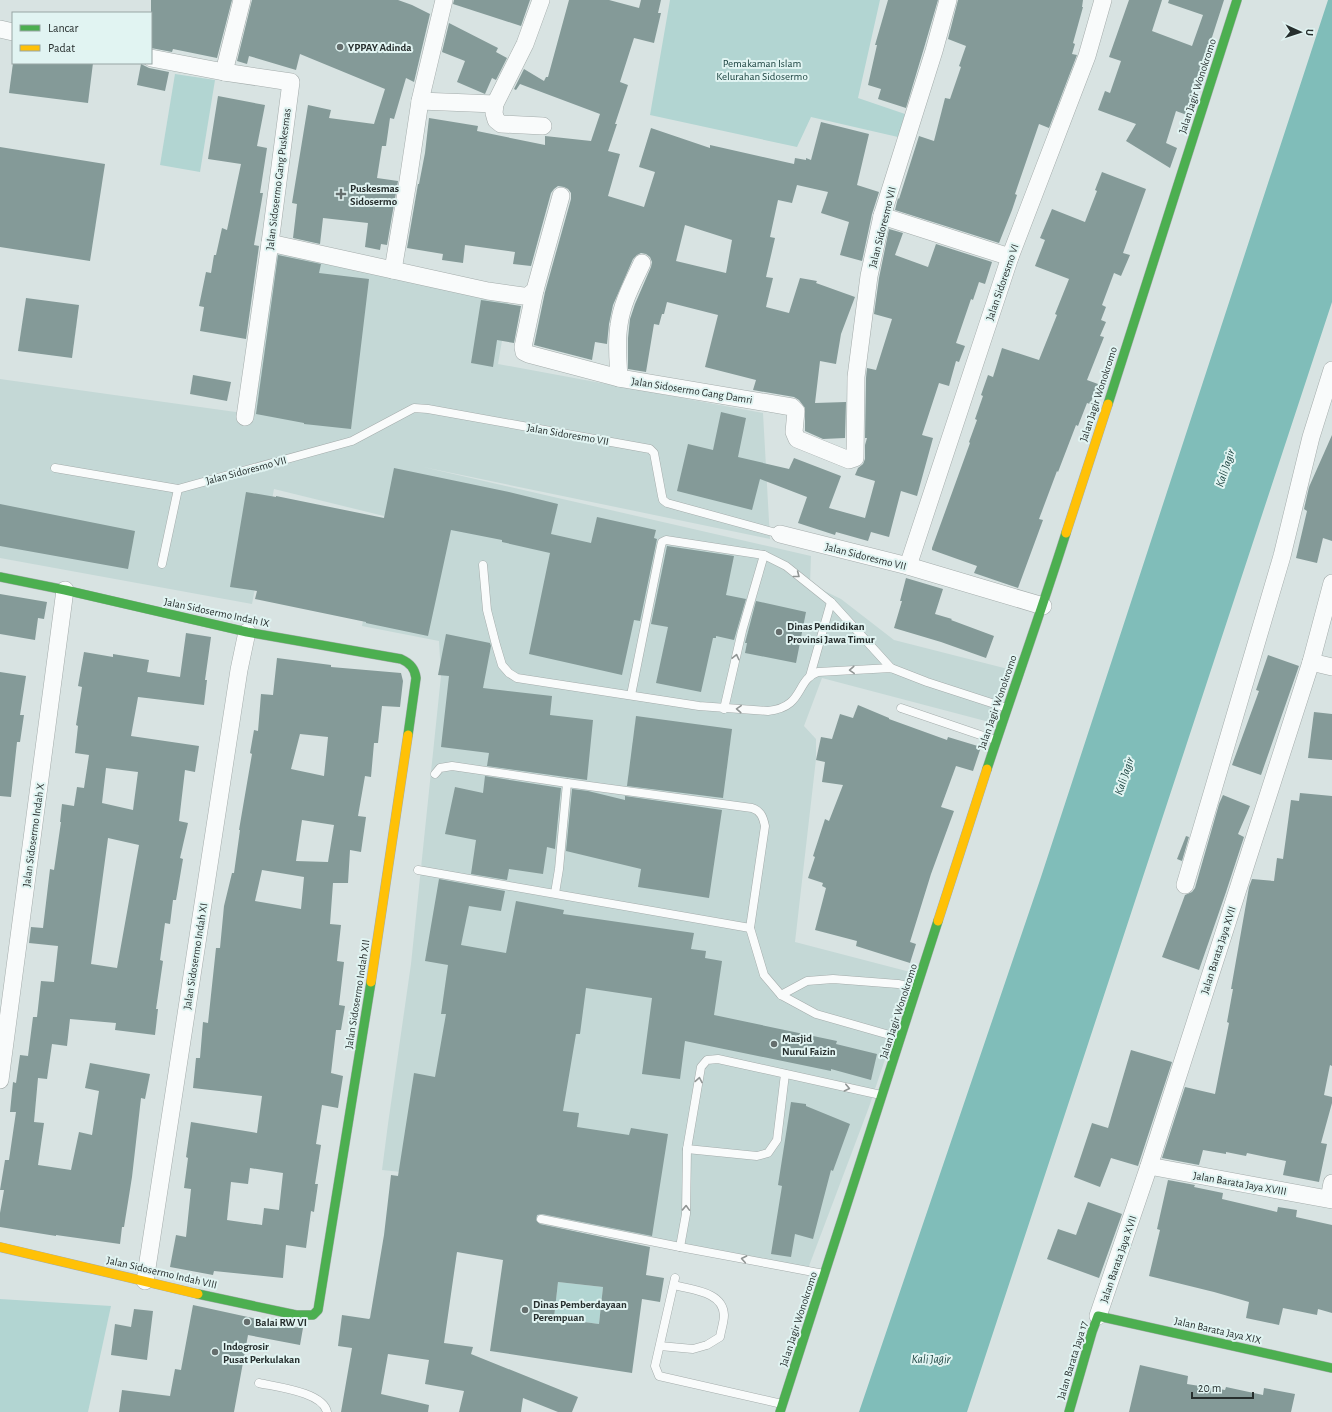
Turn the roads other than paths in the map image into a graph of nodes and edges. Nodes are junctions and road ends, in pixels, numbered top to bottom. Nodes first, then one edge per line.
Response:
1 (242, 0) edge
2 (444, 0) edge
3 (541, 0) edge
4 (948, 0) edge
5 (1103, 0) edge
6 (1237, 0) edge
7 (0, 29) edge
8 (12, 32) edge
9 (152, 58) edge
10 (224, 72) junction
11 (420, 100) junction
12 (495, 104) junction
13 (543, 126) dead end
14 (561, 196) dead end
15 (882, 216) junction
16 (270, 243) junction
17 (1010, 257) junction
18 (642, 263) dead end
19 (393, 270) junction
20 (535, 290) junction
21 (1332, 370) edge
22 (620, 378) junction
23 (245, 417) dead end
24 (853, 460) joint
25 (55, 468) dead end
26 (178, 489) junction
27 (780, 534) joint
28 (764, 555) junction
29 (162, 564) dead end
30 (483, 565) dead end
31 (908, 566) junction
32 (0, 577) edge
33 (1332, 583) edge
34 (65, 590) junction
35 (831, 602) junction
36 (1043, 606) junction
37 (247, 632) junction
38 (1311, 662) junction
39 (891, 668) junction
40 (1332, 668) edge
41 (810, 676) junction
42 (416, 682) joint
43 (631, 695) junction
44 (901, 708) dead end
45 (1007, 708) junction
46 (724, 709) junction
47 (997, 741) junction
48 (435, 774) dead end
49 (567, 783) junction
50 (418, 870) dead end
51 (1185, 885) dead end
52 (555, 893) junction
53 (750, 928) junction
54 (917, 988) junction
55 (781, 995) junction
56 (901, 1038) junction
57 (785, 1074) junction
58 (0, 1080) edge
59 (883, 1096) junction
60 (687, 1149) junction
61 (1149, 1166) junction
62 (1331, 1194) edge
63 (541, 1219) dead end
64 (0, 1246) edge
65 (680, 1247) junction
66 (825, 1274) junction
67 (146, 1281) junction
68 (318, 1310) joint
69 (1098, 1316) junction
70 (660, 1346) junction
71 (1332, 1368) edge
72 (259, 1383) dead end
73 (782, 1408) edge
74 (327, 1412) edge
75 (1069, 1412) edge

1 - 10 street
2 - 11 street
3 - 12 street
4 - 15 street, Jalan Sidoresmo VII
5 - 17 street, Jalan Sidoresmo VI
6 - 36 street, Jalan Jagir Wonokromo
7 - 8 street
9 - 10 street, Jalan Sidosermo Gang Puskesmas
10 - 16 street, Jalan Sidosermo Gang Puskesmas
11 - 12 street
11 - 19 street
12 - 13 street
14 - 20 street
15 - 17 street
15 - 24 street, Jalan Sidoresmo VII
16 - 19 street
16 - 23 street, Jalan Sidosermo Gang Puskesmas
17 - 31 street, Jalan Sidoresmo VI
18 - 22 street, Jalan Sidosermo Gang Damri
19 - 20 street
20 - 22 street, Jalan Sidosermo Gang Damri
21 - 51 street
22 - 24 street, Jalan Sidosermo Gang Damri
25 - 26 lane, Jalan Sidoresmo VII
26 - 27 lane, Jalan Sidoresmo VII
26 - 29 lane
27 - 31 street, Jalan Sidoresmo VII
28 -> 35 lane
28 - 43 lane
46 -> 28 lane
30 - 43 lane
31 - 36 street, Jalan Sidoresmo VII
32 - 34 street, Jalan Sidosermo Indah IX
33 - 38 street, Jalan Barata Jaya XVII
34 - 37 street, Jalan Sidosermo Indah IX
34 - 58 street, Jalan Sidosermo Indah X
35 - 39 lane
35 - 41 lane
36 - 45 street, Jalan Jagir Wonokromo
37 - 42 street, Jalan Sidosermo Indah IX
37 - 67 street, Jalan Sidosermo Indah XI
38 - 40 street
38 - 61 street, Jalan Barata Jaya XVII
39 -> 41 lane
39 - 45 lane
41 -> 46 lane
42 - 68 street, Jalan Sidosermo Indah XII
43 - 46 lane
44 - 47 lane
45 - 47 street, Jalan Jagir Wonokromo
47 - 54 street, Jalan Jagir Wonokromo
48 - 49 lane
49 - 52 lane
49 - 53 lane
50 - 52 lane
52 - 53 lane
53 - 55 lane
54 - 55 lane
54 - 56 street, Jalan Jagir Wonokromo
55 - 56 lane
56 - 59 street, Jalan Jagir Wonokromo
57 -> 59 lane
57 - 60 lane
60 -> 57 lane
59 - 66 street, Jalan Jagir Wonokromo
65 -> 60 lane
61 - 62 street, Jalan Barata Jaya XVIII
61 - 69 street, Jalan Barata Jaya XVII
63 - 65 lane
64 - 67 street, Jalan Sidosermo Indah VIII
66 -> 65 lane
66 - 73 street, Jalan Jagir Wonokromo
67 - 68 street, Jalan Sidosermo Indah VIII
69 - 71 street, Jalan Barata Jaya XIX
69 - 75 street, Jalan Barata Jaya 17
70 - 70 lane
70 - 73 lane
72 - 74 lane

